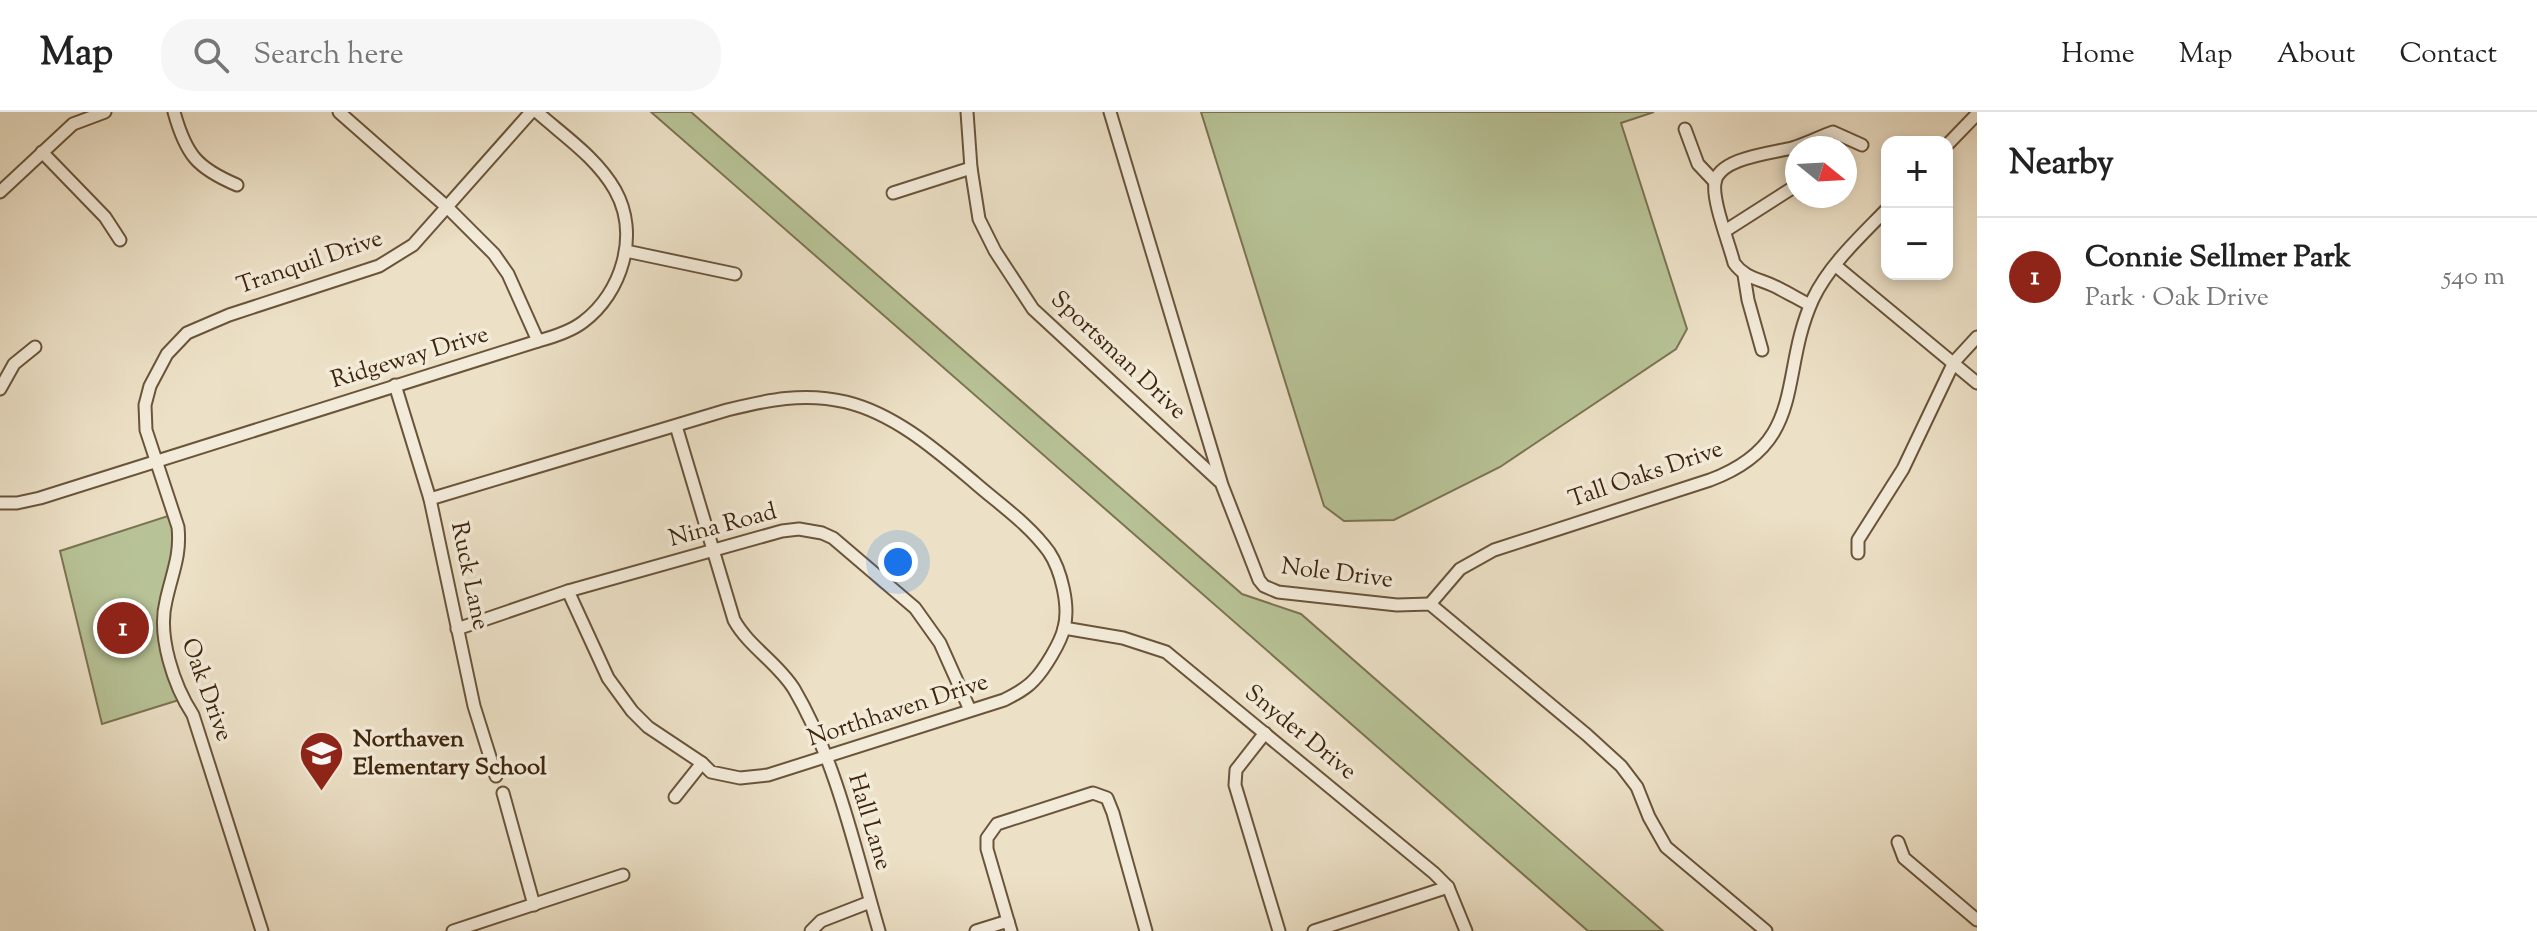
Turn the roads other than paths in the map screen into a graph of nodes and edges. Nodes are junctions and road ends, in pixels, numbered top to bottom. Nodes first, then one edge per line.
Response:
1 (105, 112) edge
2 (174, 112) edge
3 (339, 112) edge
4 (531, 112) edge
5 (537, 112) edge
6 (967, 112) edge
7 (1110, 112) edge
8 (1975, 114) edge
9 (1685, 129) dead end
10 (1953, 138) edge
11 (1857, 143) edge
12 (1862, 145) dead end
13 (1785, 149) edge
14 (42, 152) junction
15 (971, 168) junction
16 (1715, 182) junction
17 (237, 185) dead end
18 (0, 192) edge
19 (893, 193) dead end
20 (1785, 193) edge
21 (448, 208) junction
22 (1881, 216) edge
23 (1725, 231) junction
24 (120, 240) dead end
25 (626, 251) junction
26 (1836, 266) junction
27 (735, 274) dead end
28 (1744, 275) junction
29 (1810, 305) junction
30 (1977, 337) edge
31 (538, 341) junction
32 (35, 347) dead end
33 (1762, 350) dead end
34 (1954, 362) junction
35 (1977, 383) edge
36 (395, 385) junction
37 (0, 389) edge
38 (676, 426) junction
39 (157, 461) junction
40 (1222, 485) junction
41 (430, 499) junction
42 (0, 503) edge
43 (712, 550) junction
44 (1858, 553) dead end
45 (568, 591) junction
46 (1430, 604) junction
47 (1064, 628) junction
48 (457, 629) junction
49 (970, 710) junction
50 (1265, 733) junction
51 (827, 757) junction
52 (702, 763) junction
53 (496, 776) dead end
54 (503, 793) dead end
55 (675, 797) dead end
56 (1898, 842) dead end
57 (623, 875) dead end
58 (1448, 887) junction
59 (870, 902) junction
60 (534, 905) junction
61 (1977, 920) edge
62 (1010, 926) edge
63 (262, 931) edge
64 (453, 931) edge
65 (811, 931) edge
66 (879, 931) edge
67 (976, 931) edge
68 (1146, 931) edge
69 (1279, 931) edge
70 (1314, 931) edge
71 (1466, 931) edge
72 (1766, 931) edge

1 - 14 street
2 - 17 street
3 - 21 street
4 - 21 street, Tranquil Drive
5 - 25 street, Ridgeway Drive
6 - 15 street, Sportsman Drive
7 - 40 street, Nole Drive
8 - 10 street
9 - 16 street
11 - 12 street
13 - 16 street
14 - 18 street
14 - 24 street
15 - 19 street
15 - 40 street, Sportsman Drive
16 - 23 street
20 - 23 street
21 - 31 street
21 - 39 street, Tranquil Drive
22 - 26 street, Tall Oaks Drive
23 - 28 street
25 - 27 street
25 - 31 street, Ridgeway Drive
26 - 29 street, Tall Oaks Drive
26 - 34 street
28 - 29 street
28 - 33 street
29 - 46 street, Tall Oaks Drive
30 - 34 street
31 - 36 street, Ridgeway Drive
32 - 37 street
34 - 35 street
34 - 44 street
36 - 39 street, Ridgeway Drive
36 - 41 street, Ruck Lane
38 - 41 street, Northhaven Drive
38 - 43 street, Hall Lane
38 - 47 street, Northhaven Drive
39 - 42 street, Ridgeway Drive
39 - 63 street, Oak Drive
40 - 46 street, Nole Drive
41 - 48 street, Ruck Lane
43 - 45 street, Nina Road
43 - 49 street, Nina Road
43 - 51 street, Hall Lane
45 - 48 street, Nina Road
45 - 52 street, Northhaven Drive
46 - 72 street
47 - 49 street, Northhaven Drive
47 - 50 street, Snyder Drive
48 - 53 street, Ruck Lane
49 - 51 street, Northhaven Drive
50 - 58 street, Snyder Drive
50 - 69 street
51 - 52 street, Northhaven Drive
51 - 59 street, Hall Lane
52 - 55 street
54 - 60 street
56 - 61 street
57 - 60 street
58 - 70 street
58 - 71 street, Snyder Drive
59 - 65 street
59 - 66 street, Hall Lane
60 - 64 street
62 - 67 street
62 - 68 street

